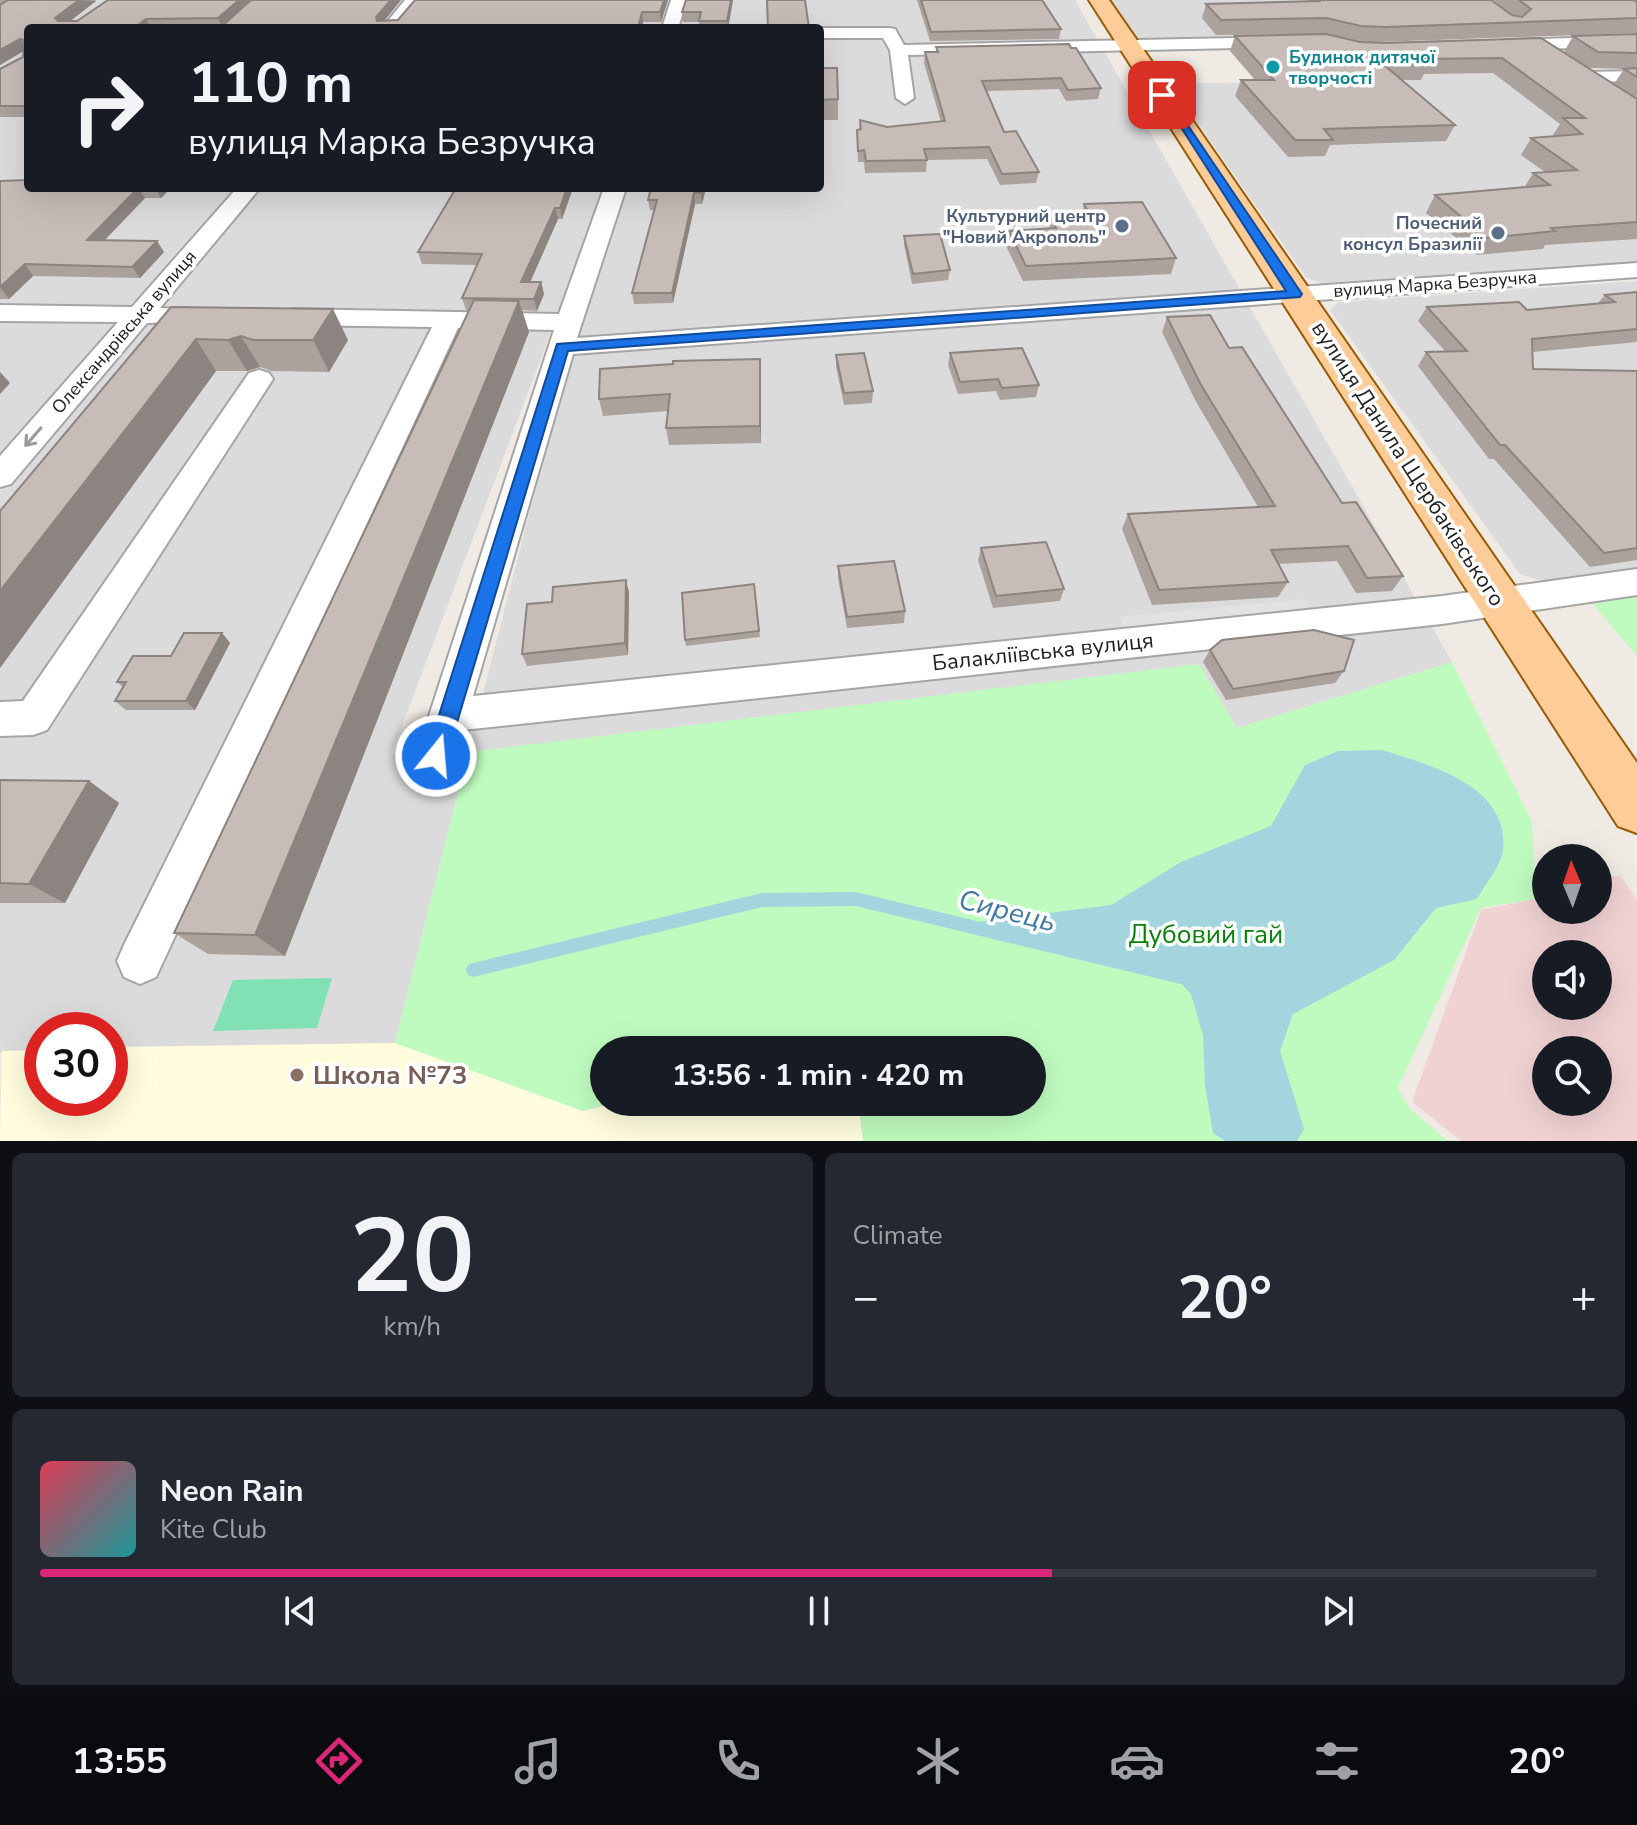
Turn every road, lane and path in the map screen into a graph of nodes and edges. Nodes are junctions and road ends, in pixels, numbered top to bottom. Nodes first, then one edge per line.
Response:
1 (414, 0) edge
2 (679, 0) edge
3 (1099, 0) edge
4 (393, 24) edge
5 (671, 24) edge
6 (824, 33) edge
7 (1637, 41) edge
8 (1290, 42) edge
9 (1536, 44) junction
10 (1129, 45) junction
11 (1490, 46) edge
12 (899, 50) junction
13 (1637, 76) edge
14 (1585, 77) junction
15 (1613, 97) edge
16 (905, 98) dead end
17 (246, 192) edge
18 (614, 192) edge
19 (1637, 270) edge
20 (1295, 294) junction
21 (0, 313) edge
22 (139, 315) junction
23 (232, 316) edge
24 (263, 317) edge
25 (449, 320) junction
26 (566, 334) junction
27 (259, 379) edge
28 (0, 476) edge
29 (1637, 582) edge
30 (1498, 602) junction
31 (449, 715) junction
32 (0, 719) edge
33 (436, 756) dead end
34 (1637, 808) edge
35 (140, 961) dead end

1 - 4 street
2 - 5 street
3 - 10 main road, вулиця Данила Щербаківського
6 - 12 street
7 - 9 street
8 - 10 street
9 - 11 street
9 - 14 street
10 - 12 street
10 - 20 main road, вулиця Данила Щербаківського
12 - 16 street
13 - 14 street
14 - 15 street
17 - 22 street, Олександрівська вулиця
18 - 26 street
19 - 20 street, вулиця Марка Безручка
20 - 26 street, вулиця Марка Безручка
20 - 30 main road, вулиця Данила Щербаківського
21 - 22 street
22 - 23 street
22 -> 28 street, Олександрівська вулиця
24 - 25 street, вулиця Марка Безручка
25 - 26 street, вулиця Марка Безручка
25 - 35 street
26 - 31 street
27 - 32 street
29 - 30 street, Балакліївська вулиця
30 - 31 street, Балакліївська вулиця
30 - 34 main road, вулиця Данила Щербаківського
31 - 33 street

